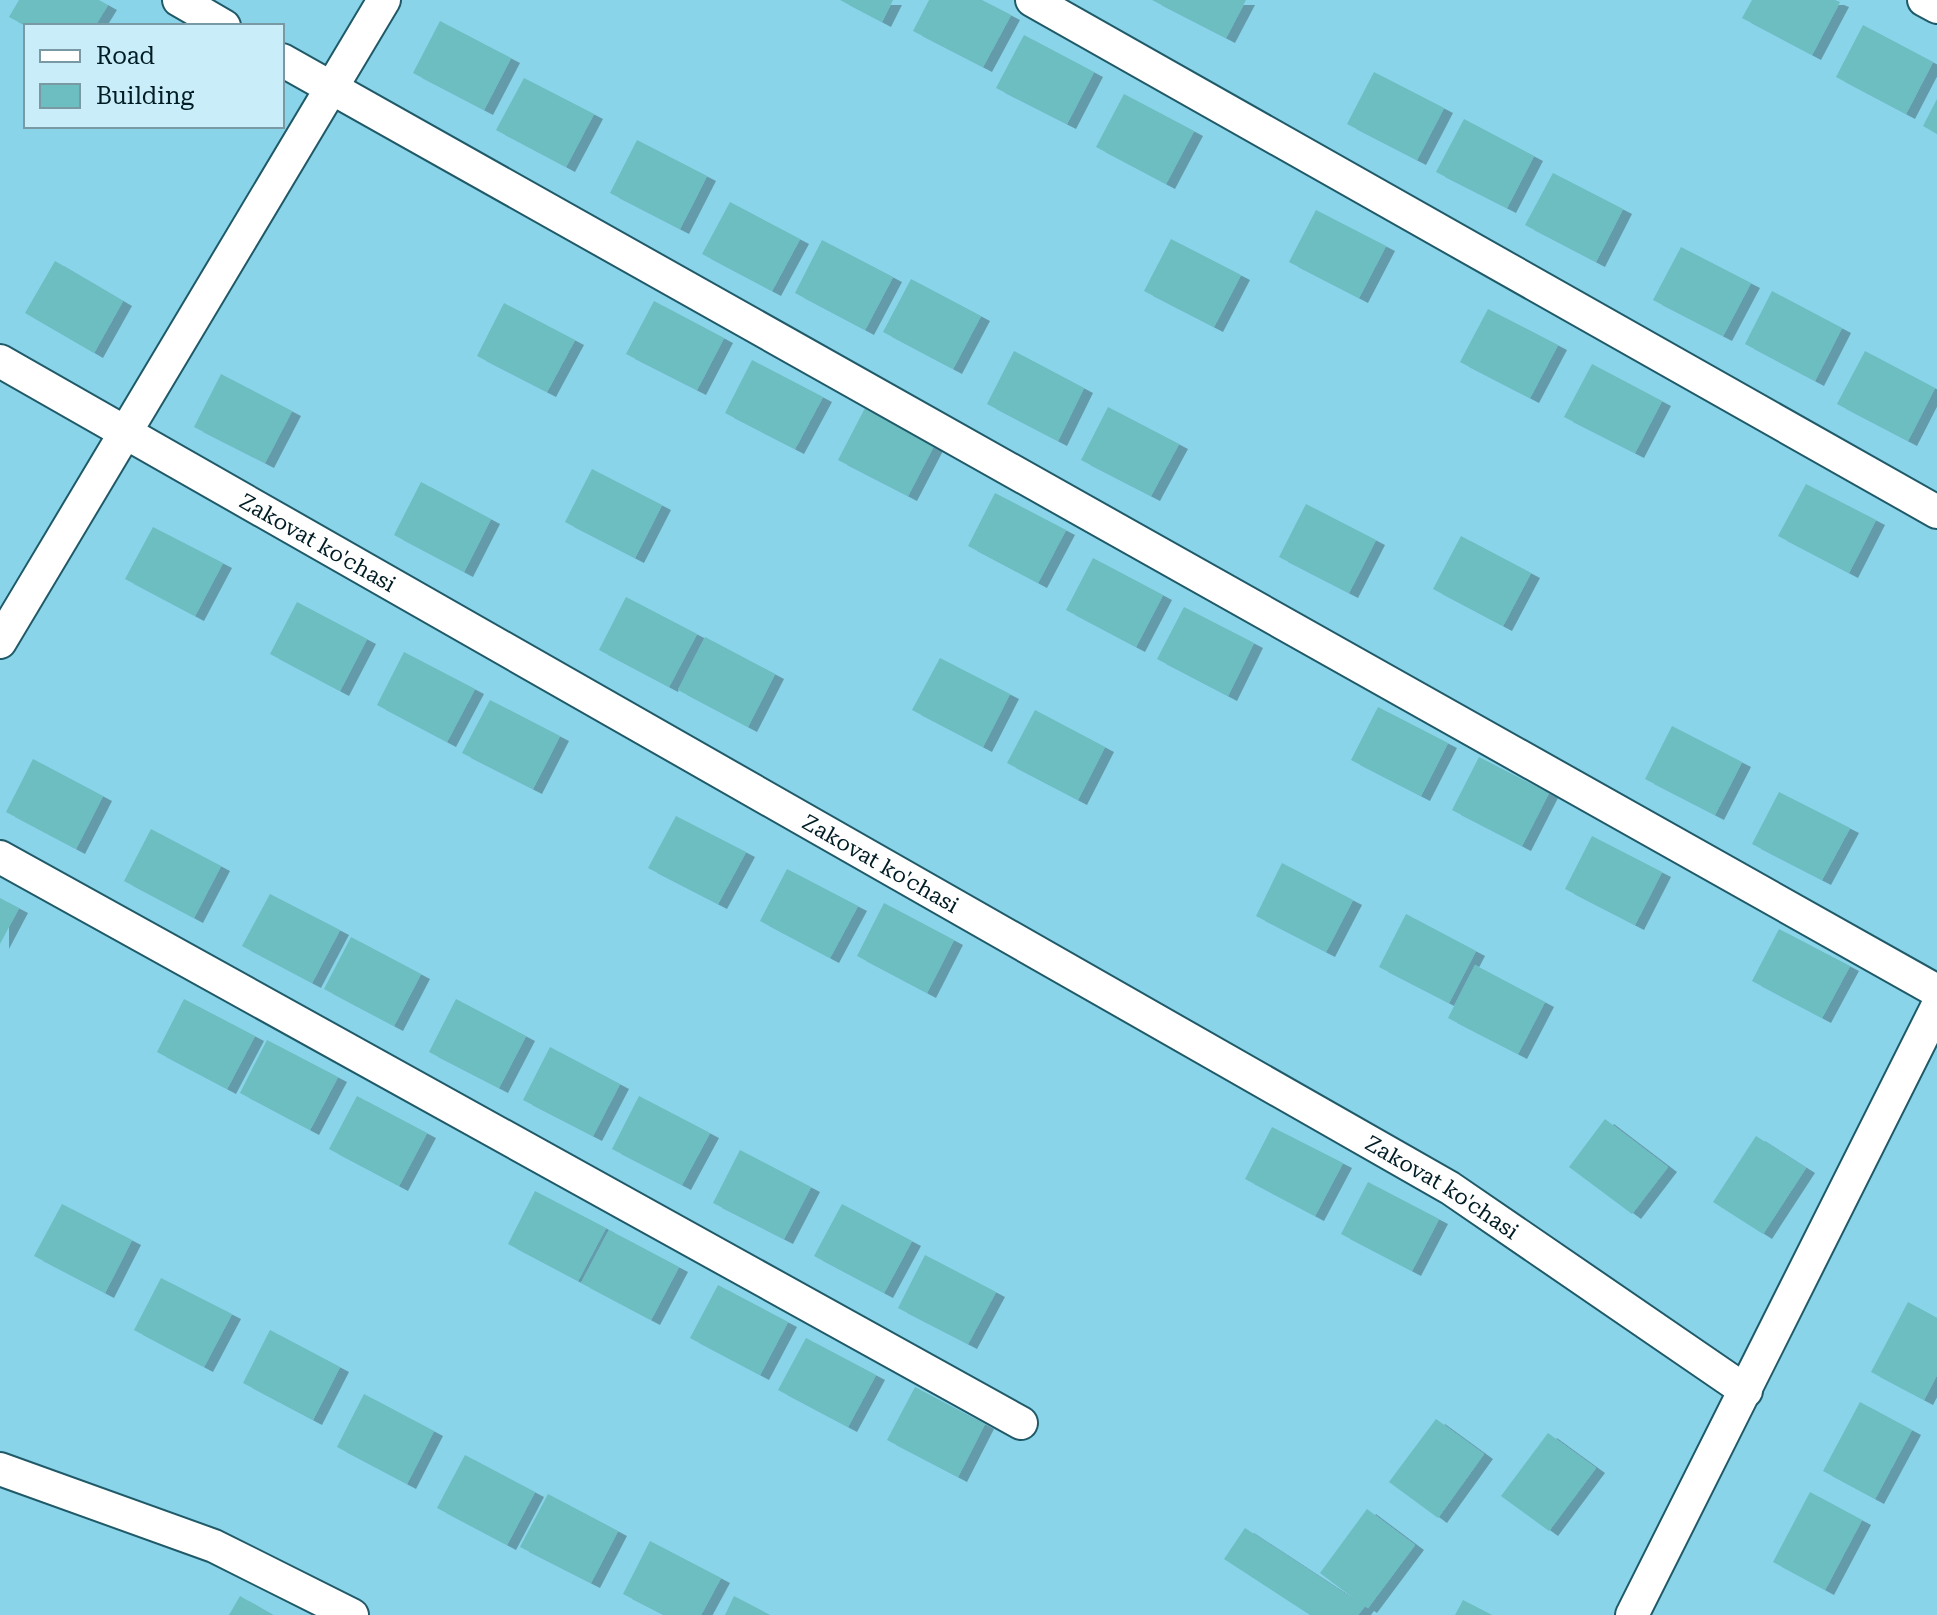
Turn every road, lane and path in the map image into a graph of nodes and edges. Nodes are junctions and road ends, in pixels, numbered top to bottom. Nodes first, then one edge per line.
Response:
1 (179, 0) edge
2 (384, 0) edge
3 (1032, 0) edge
4 (1924, 0) edge
5 (1937, 7) edge
6 (221, 24) edge
7 (284, 61) edge
8 (332, 89) junction
9 (0, 361) edge
10 (125, 431) junction
11 (1937, 512) edge
12 (0, 642) edge
13 (0, 857) edge
14 (1937, 991) edge
15 (1937, 1007) edge
16 (1746, 1391) junction
17 (1021, 1423) dead end
18 (0, 1469) edge
19 (352, 1615) edge
20 (1632, 1615) edge

1 - 6 street
2 - 8 street
3 - 11 street
4 - 5 street
7 - 8 street
8 - 10 street
8 - 14 street
9 - 10 street, Zakovat ko'chasi
10 - 12 street
10 - 16 street, Zakovat ko'chasi
13 - 17 street
15 - 16 street
16 - 20 street
18 - 19 street

